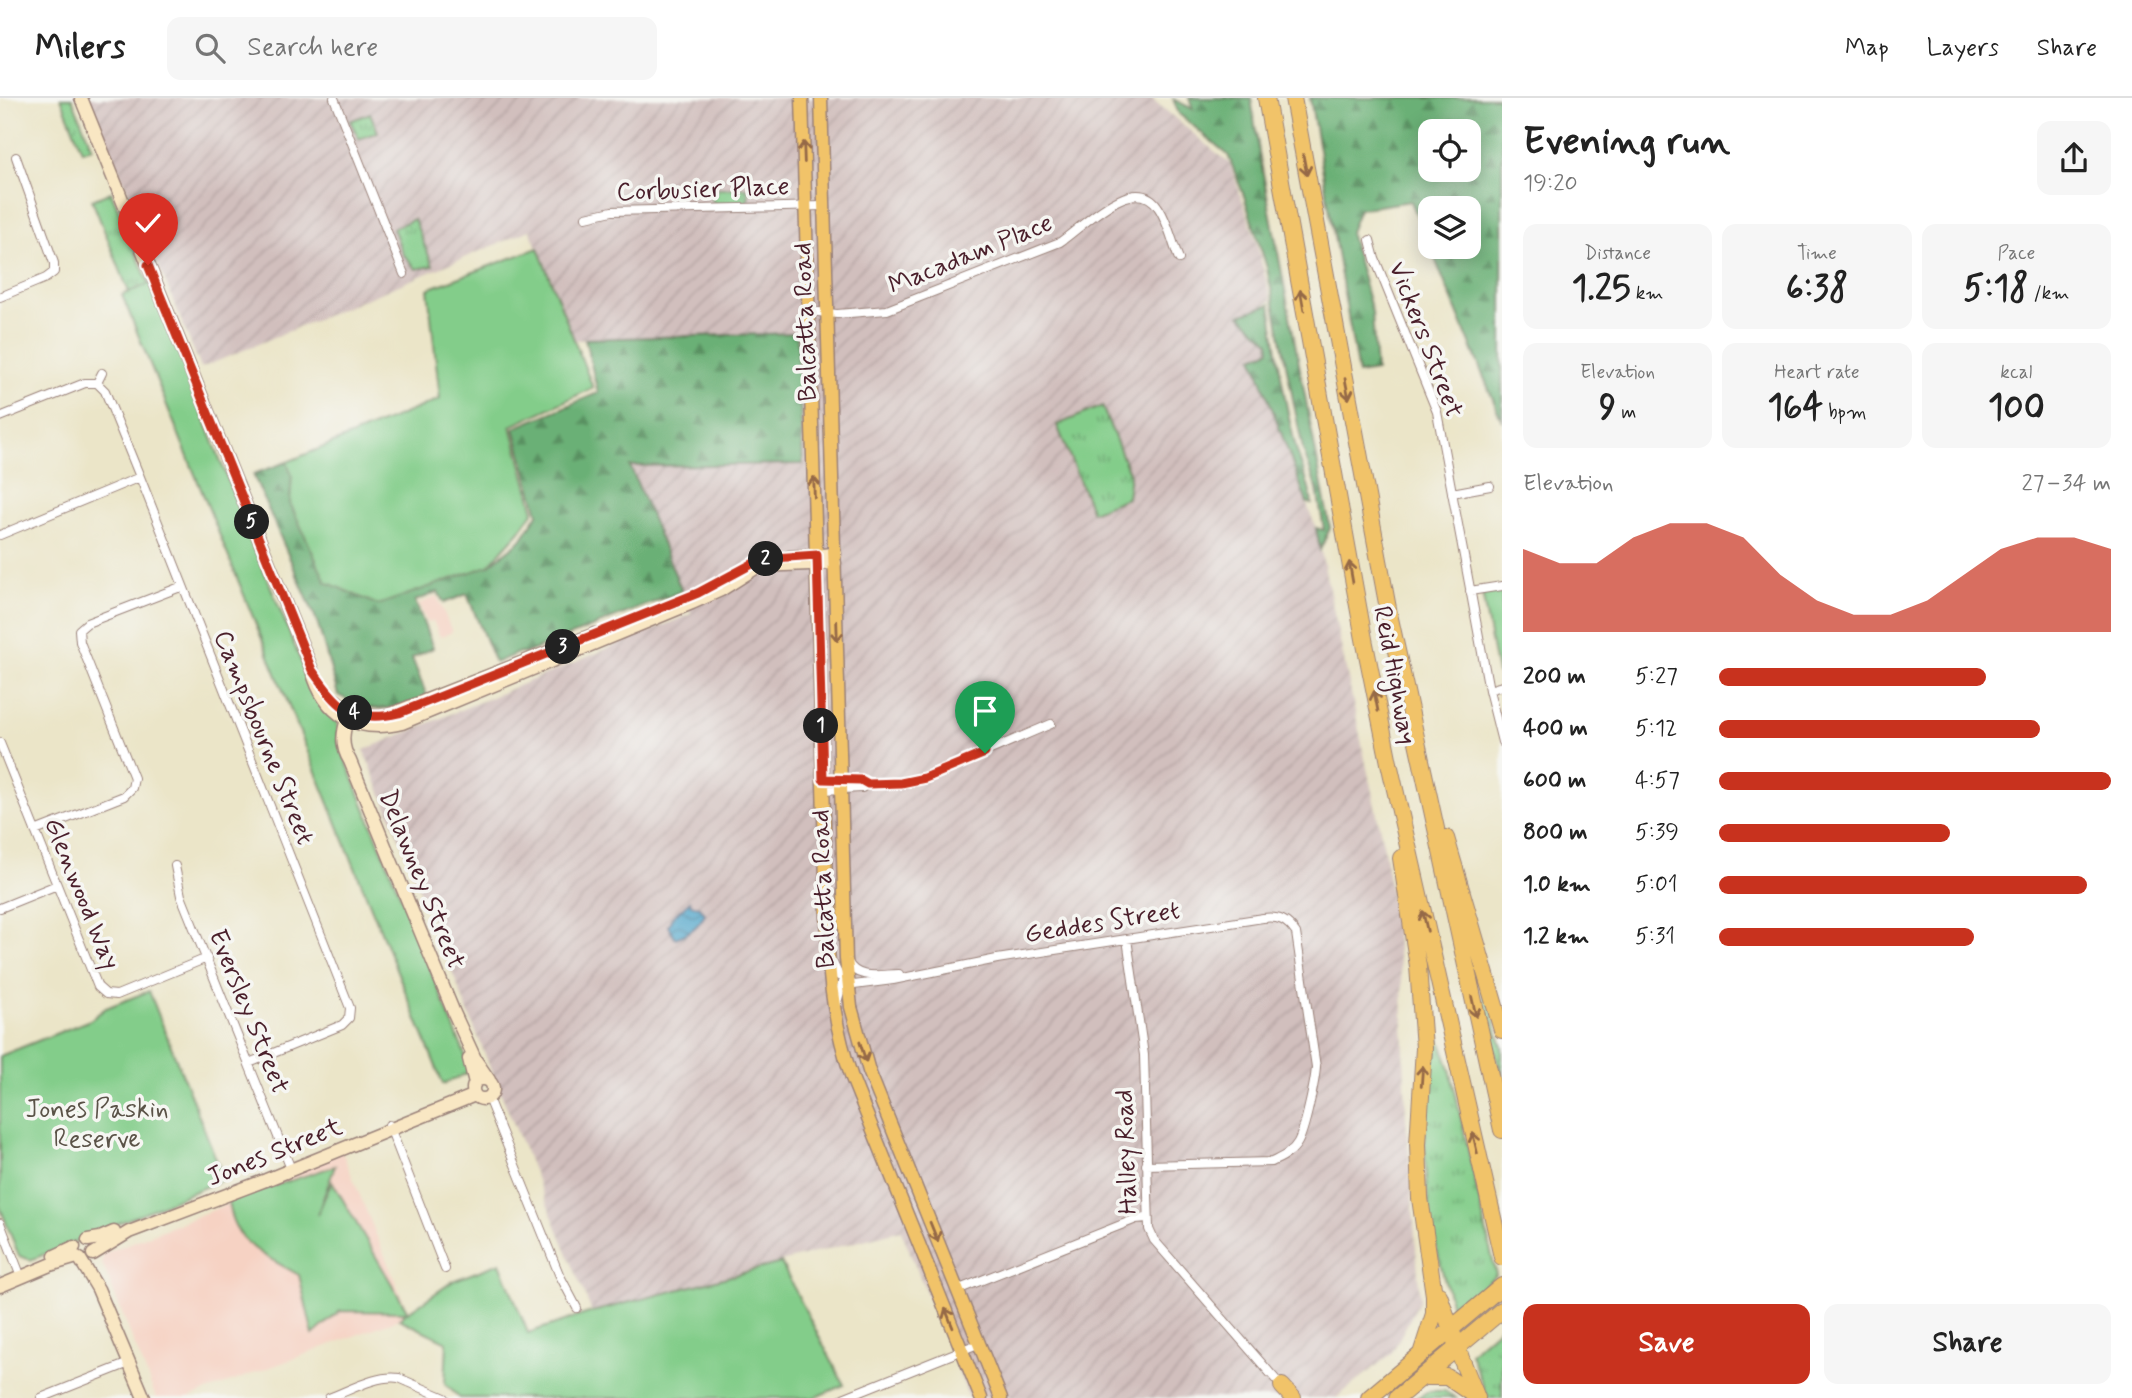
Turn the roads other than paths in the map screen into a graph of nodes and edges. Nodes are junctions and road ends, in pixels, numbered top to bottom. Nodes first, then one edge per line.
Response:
1 (81, 98) edge
2 (334, 98) edge
3 (802, 98) edge
4 (821, 98) edge
5 (1266, 98) edge
6 (1293, 98) edge
7 (16, 157) dead end
8 (823, 205) junction
9 (805, 206) junction
10 (586, 217) dead end
11 (1370, 240) dead end
12 (1179, 259) dead end
13 (404, 274) dead end
14 (0, 298) edge
15 (809, 311) junction
16 (827, 313) junction
17 (102, 373) dead end
18 (97, 383) junction
19 (0, 417) edge
20 (140, 478) junction
21 (1490, 486) dead end
22 (1452, 494) junction
23 (0, 535) edge
24 (817, 559) junction
25 (835, 559) junction
26 (183, 586) junction
27 (1502, 586) edge
28 (1470, 591) junction
29 (1502, 686) edge
30 (1489, 690) junction
31 (352, 717) junction
32 (1051, 724) dead end
33 (1502, 741) edge
34 (0, 743) edge
35 (1417, 749) junction
36 (1389, 763) junction
37 (841, 784) junction
38 (823, 785) junction
39 (35, 831) junction
40 (176, 866) dead end
41 (57, 885) junction
42 (0, 908) edge
43 (1127, 939) junction
44 (828, 947) junction
45 (207, 958) junction
46 (851, 983) junction
47 (454, 1013) junction
48 (836, 1021) junction
49 (1502, 1030) edge
50 (249, 1063) junction
51 (477, 1091) junction
52 (389, 1126) junction
53 (1502, 1130) edge
54 (1146, 1165) junction
55 (290, 1167) junction
56 (1147, 1218) junction
57 (0, 1223) edge
58 (1424, 1235) junction
59 (83, 1255) junction
60 (1502, 1257) edge
61 (445, 1269) dead end
62 (20, 1275) junction
63 (0, 1279) edge
64 (0, 1286) edge
65 (1497, 1289) edge
66 (957, 1290) junction
67 (577, 1308) dead end
68 (1500, 1312) edge
69 (1450, 1329) junction
70 (980, 1343) junction
71 (1457, 1347) junction
72 (962, 1350) junction
73 (1421, 1354) junction
74 (129, 1363) junction
75 (1422, 1377) junction
76 (1287, 1395) edge
77 (40, 1398) edge
78 (144, 1398) edge
79 (329, 1398) edge
80 (445, 1398) edge
81 (843, 1398) edge
82 (981, 1398) edge
83 (1001, 1398) edge
84 (1369, 1398) edge
85 (1396, 1398) edge
86 (1477, 1398) edge

1 - 31 street
2 - 13 street
9 -> 3 main road, Balcatta Road
4 - 8 main road, Balcatta Road
36 -> 5 highway, Reid Highway
6 -> 35 highway, Reid Highway
7 - 14 street
8 - 9 street, Corbusier Place
8 - 16 main road, Balcatta Road
9 - 10 street, Corbusier Place
9 - 15 main road, Balcatta Road
11 - 22 street, Vickers Street
12 - 16 street, Macadam Place
15 - 16 street, Macadam Place
24 -> 15 main road, Balcatta Road
16 - 25 main road, Balcatta Road
17 - 18 street
18 - 19 street
18 - 20 street, Campsbourne Street
20 - 23 street
20 - 26 street, Campsbourne Street
21 - 22 street
22 - 28 street, Vickers Street
24 - 25 street
24 - 31 street
24 - 38 main road, Balcatta Road
25 -> 37 main road, Balcatta Road
26 - 39 street
26 - 50 street, Campsbourne Street
27 - 28 street
28 - 30 street, Vickers Street
29 - 30 street
30 - 33 street, Vickers Street
31 - 47 street, Delawney Street
32 - 37 street
34 - 39 street, Glenwood Way
35 - 49 highway
35 -> 53 highway, Reid Highway
58 -> 36 highway
60 -> 36 highway, Reid Highway
37 - 38 street
37 - 46 main road, Balcatta Road
38 - 44 main road, Balcatta Road
39 - 41 street, Glenwood Way
40 - 45 street, Eversley Street
41 - 42 street
41 - 45 street, Glenwood Way
43 - 46 street, Geddes Street
43 - 54 street, Halley Road
43 - 54 street, Geddes Street
44 - 46 street
44 - 48 main road, Balcatta Road
45 - 50 street, Eversley Street
46 - 48 street
46 -> 66 main road, Balcatta Road
47 - 51 street, Delawney Street
47 - 51 street, Delawney Street
72 -> 48 main road, Balcatta Road
50 - 55 street, Eversley Street
51 - 52 street, Jones Street
51 - 67 street, Delawney Street
52 - 55 street, Jones Street
52 - 61 street
54 - 56 street, Halley Road
55 - 59 street, Jones Street
55 - 59 street, Jones Street
56 - 66 street
56 - 76 street, Halley Road
57 - 62 street
58 - 69 highway
58 - 73 highway
59 - 62 street, Jones Street
59 - 74 street
62 - 63 street, Jones Street
62 - 64 street, Jones Street
65 - 69 highway
66 - 70 main road, Balcatta Road
68 - 71 highway
69 - 71 highway
69 - 73 highway
70 - 72 street
70 - 83 main road, Balcatta Road
71 - 75 highway
71 - 86 highway
72 - 81 street
72 - 82 main road, Balcatta Road
73 - 84 highway
74 - 77 street
74 - 78 street
75 - 85 highway
75 - 86 highway
79 - 80 street

